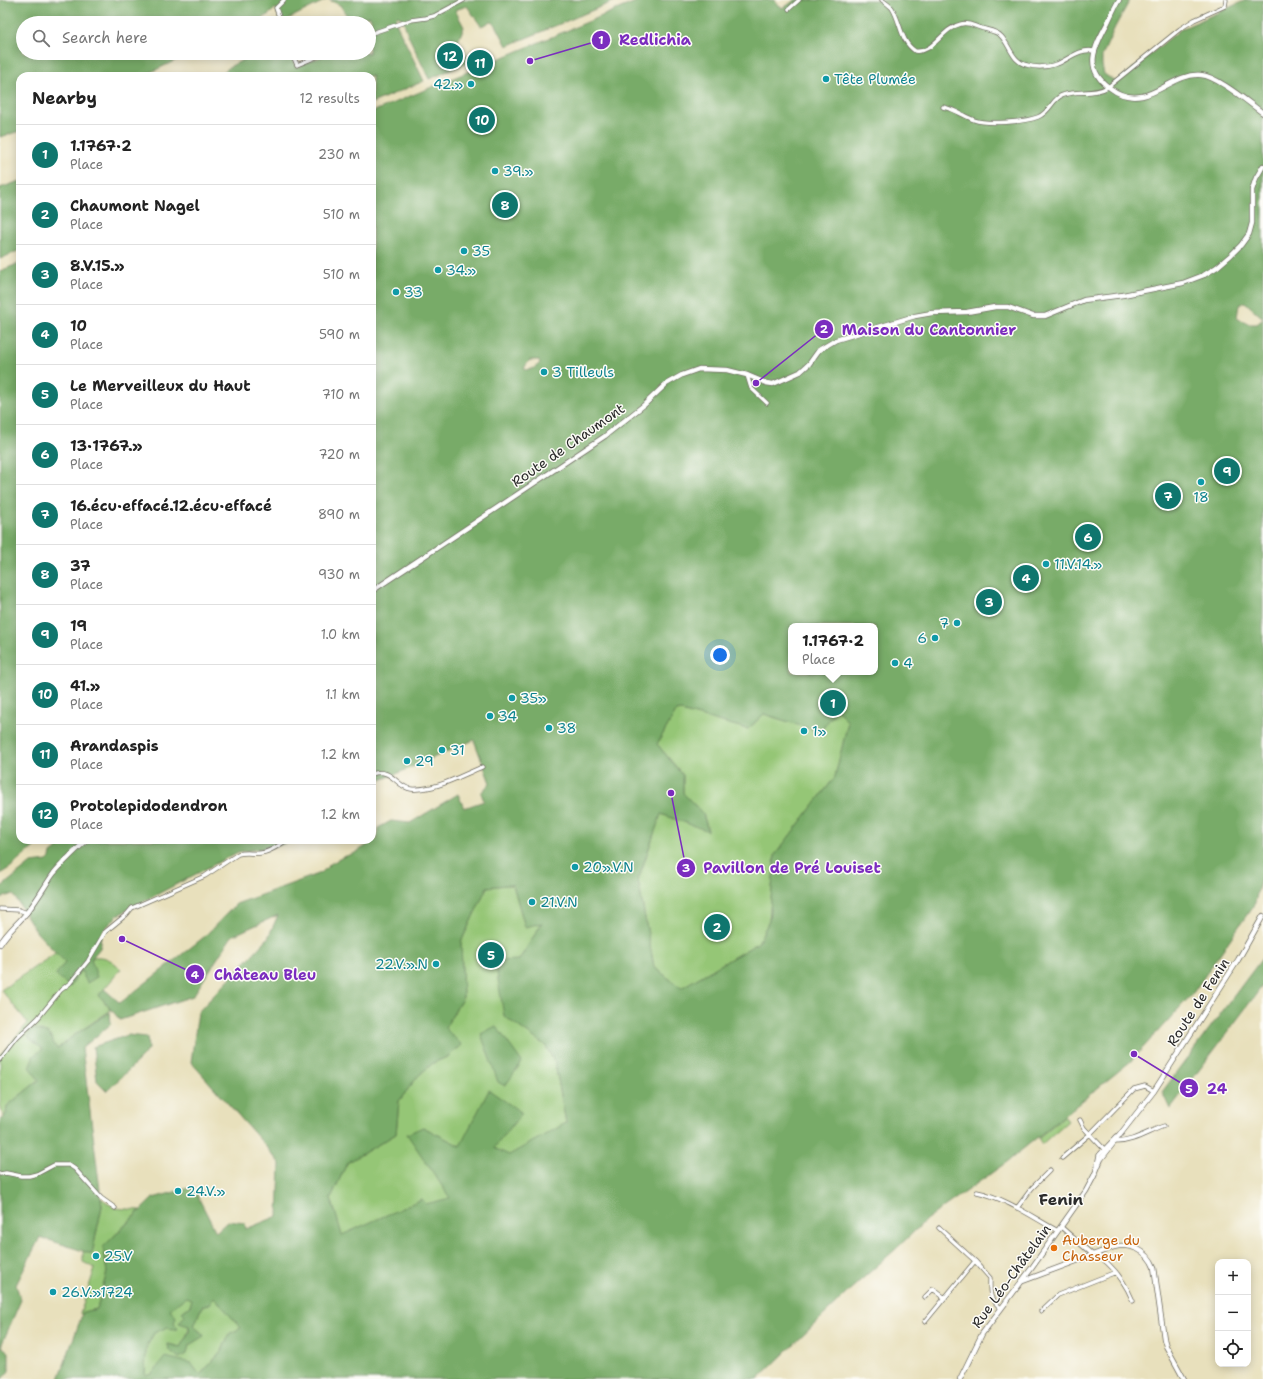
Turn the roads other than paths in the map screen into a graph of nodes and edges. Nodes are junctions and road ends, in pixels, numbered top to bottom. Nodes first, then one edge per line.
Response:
1 (284, 0) edge
2 (464, 0) edge
3 (799, 0) edge
4 (882, 0) edge
5 (1119, 0) edge
6 (1226, 0) edge
7 (789, 8) dead end
8 (279, 16) edge
9 (376, 32) edge
10 (1094, 51) junction
11 (295, 60) edge
12 (309, 60) edge
13 (1108, 87) junction
14 (943, 107) dead end
15 (1263, 113) edge
16 (1263, 166) edge
17 (747, 375) junction
18 (767, 403) dead end
19 (376, 588) edge
20 (482, 767) dead end
21 (376, 773) edge
22 (82, 844) edge
23 (281, 844) edge
24 (0, 909) edge
25 (27, 913) junction
26 (1263, 916) edge
27 (0, 944) edge
28 (0, 1060) edge
29 (1154, 1091) junction
30 (1149, 1098) joint
31 (1080, 1120) dead end
32 (1164, 1126) dead end
33 (1090, 1134) junction
34 (1119, 1136) junction
35 (1115, 1142) junction
36 (1104, 1149) junction
37 (1062, 1158) dead end
38 (1097, 1169) junction
39 (1050, 1170) dead end
40 (0, 1174) edge
41 (978, 1192) dead end
42 (114, 1208) dead end
43 (1017, 1208) junction
44 (939, 1228) dead end
45 (1059, 1229) junction
46 (1094, 1255) junction
47 (975, 1261) junction
48 (1031, 1269) junction
49 (1116, 1272) junction
50 (1036, 1276) junction
51 (1022, 1282) junction
52 (925, 1298) dead end
53 (945, 1298) junction
54 (1133, 1302) dead end
55 (1001, 1308) junction
56 (1041, 1310) dead end
57 (925, 1322) dead end
58 (960, 1379) edge
59 (1184, 1379) edge

1 - 8 street
2 - 9 street
3 - 7 street
4 - 10 street
5 - 10 street
6 - 13 street
10 - 13 street
11 - 12 street
13 - 14 street
13 - 15 street
16 - 17 street, Route de Chaumont
17 - 18 street
17 - 19 street, Route de Chaumont
20 - 21 street
22 - 25 street
23 - 28 street
24 - 25 street
25 - 27 street
26 - 29 street, Route de Fenin
29 - 30 street, Route de Fenin
29 - 33 street
30 - 34 street, Rue Léo-Châtelain
31 - 33 street
32 - 35 street
33 - 36 street
33 - 37 street
34 - 35 street, Rue Léo-Châtelain
34 - 36 street
35 - 38 street, Rue Léo-Châtelain
36 - 38 street
38 - 45 street, Rue Léo-Châtelain
39 - 43 street
40 - 42 street
41 - 43 street
43 - 45 street
44 - 47 street
45 - 46 street
45 - 48 street, Rue Léo-Châtelain
46 - 49 street
46 - 50 street
46 - 59 street
47 - 53 street
47 - 55 street
48 - 50 street
48 - 51 street, Rue Léo-Châtelain
49 - 54 street
49 - 56 street
50 - 51 street
51 - 55 street, Rue Léo-Châtelain
52 - 53 street
53 - 57 street
55 - 58 street, Rue Léo-Châtelain

